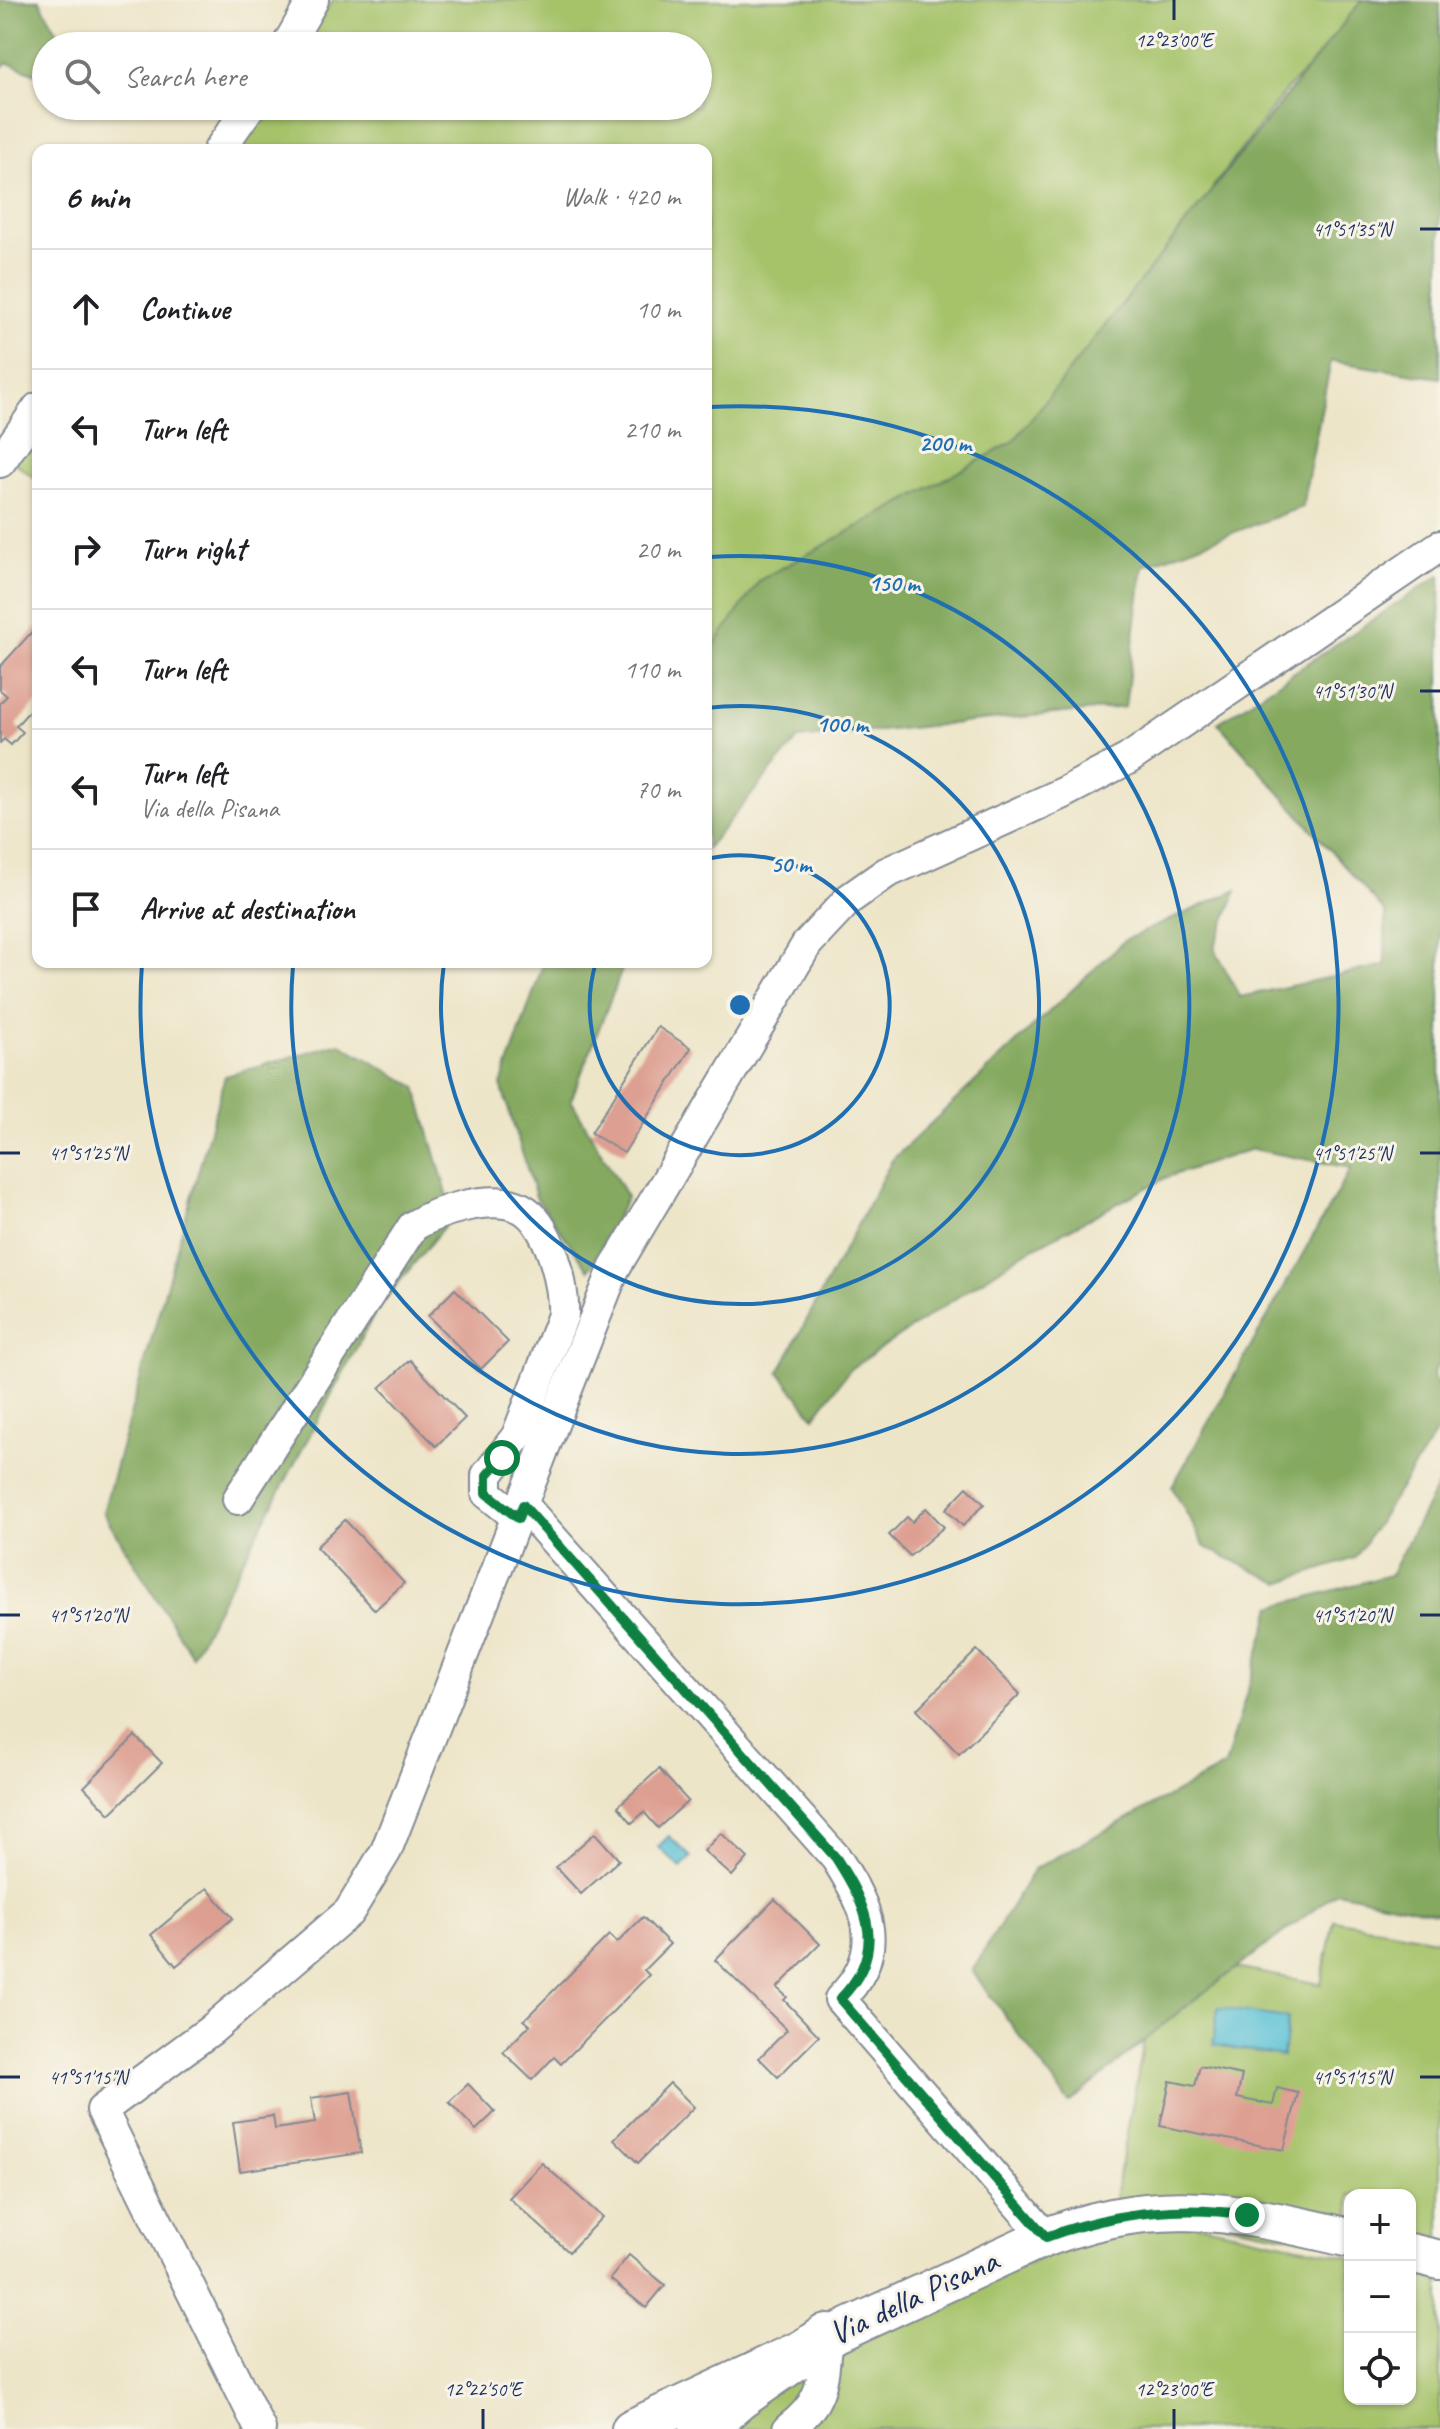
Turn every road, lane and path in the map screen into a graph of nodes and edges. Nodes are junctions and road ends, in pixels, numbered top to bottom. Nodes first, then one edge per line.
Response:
1 (240, 120) edge
2 (223, 144) edge
3 (32, 417) edge
4 (0, 462) edge
5 (1440, 546) edge
6 (238, 1499) dead end
7 (521, 1512) junction
8 (1046, 2237) junction
9 (1344, 2237) edge
10 (1416, 2254) edge
11 (1440, 2260) edge
12 (827, 2336) junction
13 (260, 2429) edge
14 (631, 2429) edge
15 (702, 2429) edge
16 (788, 2429) edge

1 - 2 street
3 - 4 street
5 - 7 street
6 - 7 street
7 - 8 street
7 - 13 street
8 - 9 main road, Via della Pisana
8 - 12 main road, Via della Pisana
10 - 11 main road
12 - 14 main road, Via della Pisana
12 - 15 highway
12 - 16 street

